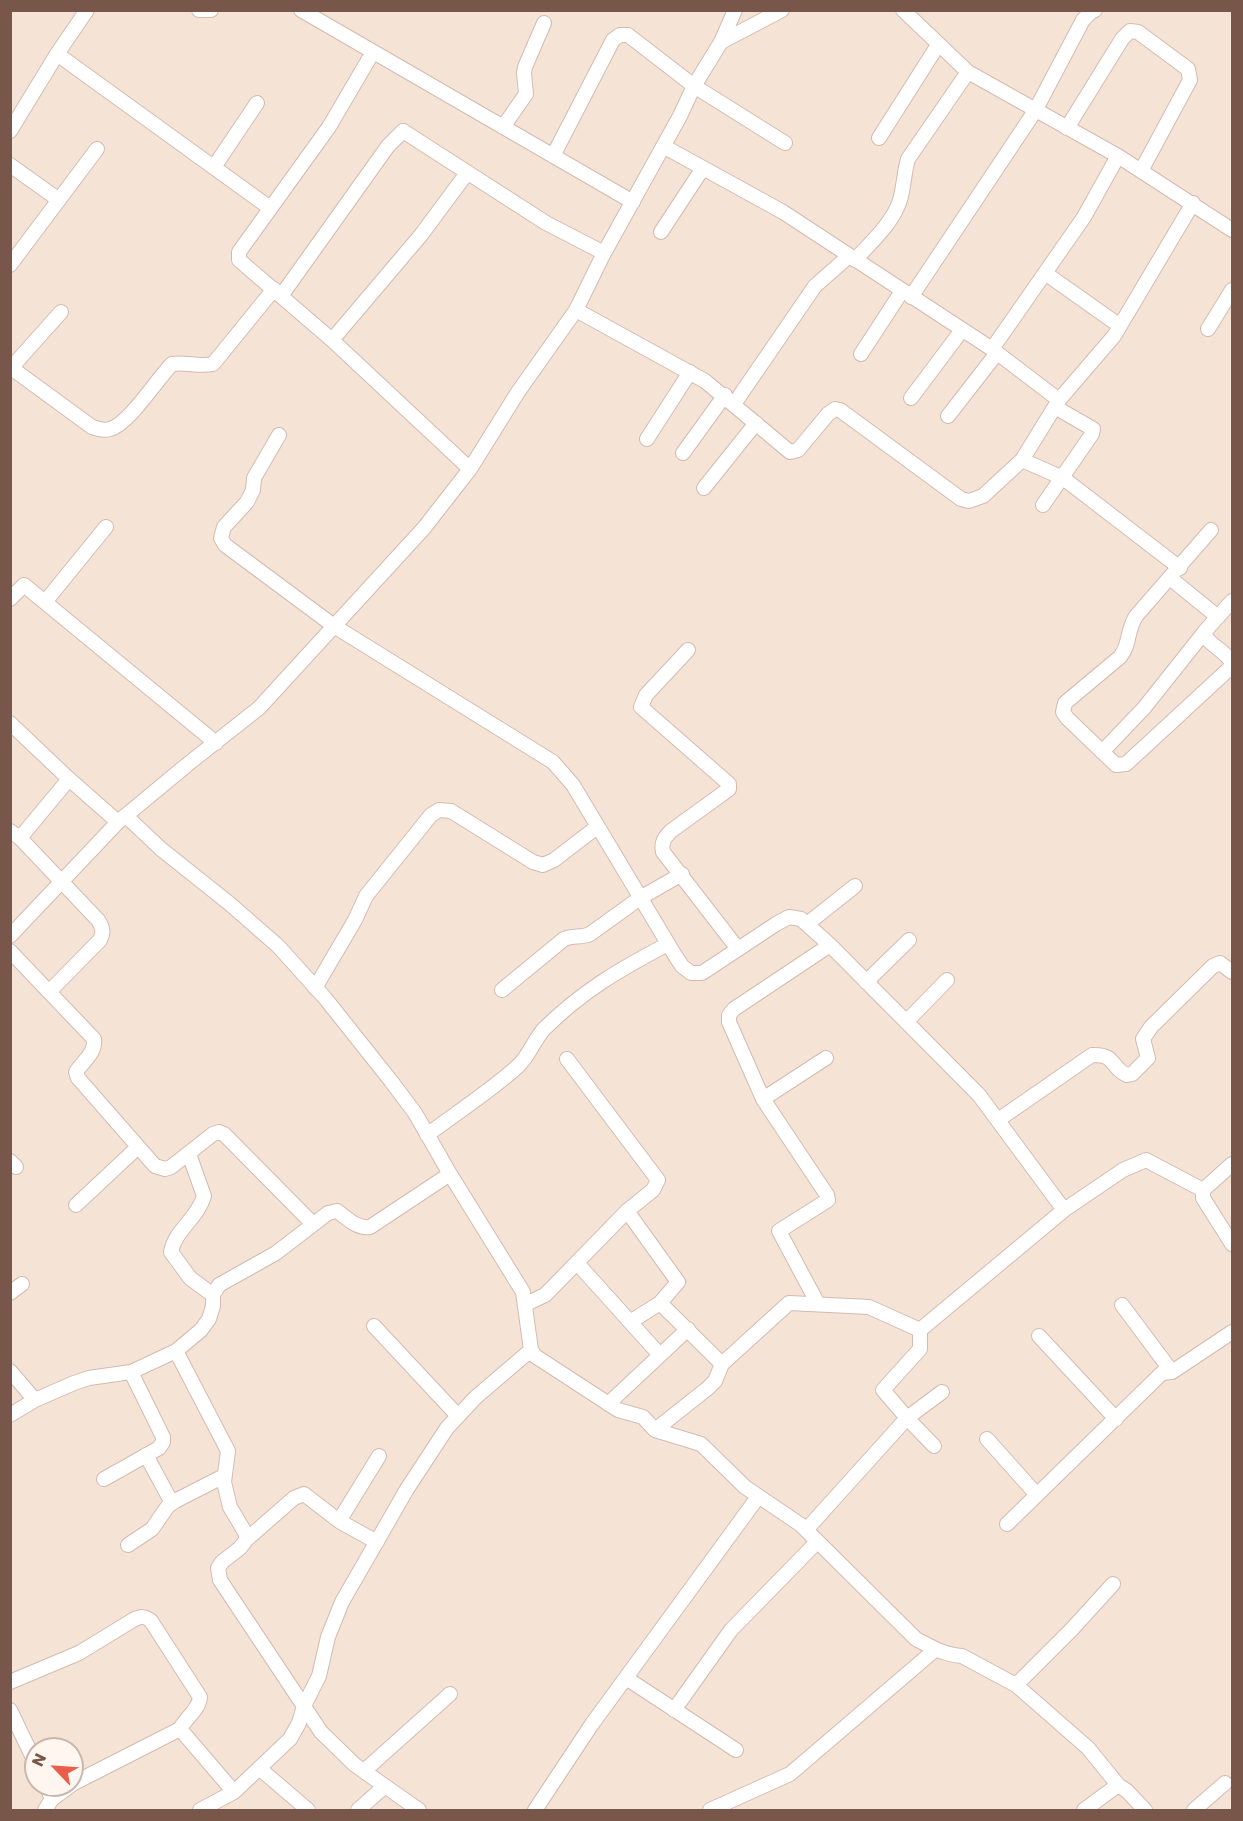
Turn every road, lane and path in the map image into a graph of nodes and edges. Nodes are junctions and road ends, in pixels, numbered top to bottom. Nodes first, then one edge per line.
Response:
1 (87, 10) edge
2 (199, 10) edge
3 (211, 10) edge
4 (301, 10) edge
5 (735, 10) edge
6 (782, 10) edge
7 (903, 10) edge
8 (1095, 10) edge
9 (544, 24) dead end
10 (721, 42) junction
11 (938, 45) junction
12 (373, 52) junction
13 (57, 54) junction
14 (968, 72) junction
15 (694, 86) junction
16 (257, 103) dead end
17 (1035, 111) junction
18 (503, 127) junction
19 (1067, 128) junction
20 (10, 131) edge
21 (879, 138) dead end
22 (785, 142) dead end
23 (663, 146) junction
24 (97, 149) dead end
25 (553, 156) junction
26 (1118, 156) junction
27 (10, 165) edge
28 (214, 167) junction
29 (703, 168) junction
30 (1141, 171) junction
31 (467, 174) junction
32 (59, 200) junction
33 (633, 202) junction
34 (1193, 203) junction
35 (270, 208) junction
36 (1233, 230) edge
37 (661, 232) dead end
38 (604, 253) junction
39 (852, 258) junction
40 (10, 265) edge
41 (1045, 273) junction
42 (1233, 290) edge
43 (278, 293) junction
44 (907, 294) junction
45 (576, 310) junction
46 (61, 312) dead end
47 (1120, 326) junction
48 (1208, 329) dead end
49 (962, 330) junction
50 (332, 340) junction
51 (994, 351) junction
52 (861, 354) dead end
53 (11, 368) edge
54 (690, 372) junction
55 (911, 398) dead end
56 (729, 400) junction
57 (1057, 404) junction
58 (948, 416) dead end
59 (756, 423) junction
60 (279, 435) dead end
61 (647, 438) dead end
62 (683, 453) dead end
63 (1022, 460) junction
64 (470, 469) junction
65 (1063, 478) junction
66 (704, 488) dead end
67 (1043, 505) dead end
68 (106, 527) dead end
69 (1211, 530) dead end
70 (1180, 568) junction
71 (1170, 578) junction
72 (10, 599) edge
73 (1233, 601) edge
74 (45, 602) junction
75 (1218, 617) junction
76 (333, 626) junction
77 (1206, 630) junction
78 (688, 650) dead end
79 (10, 723) edge
80 (216, 743) junction
81 (1102, 752) junction
82 (69, 779) junction
83 (122, 819) junction
84 (597, 827) junction
85 (15, 834) edge
86 (682, 874) junction
87 (61, 880) junction
88 (855, 886) dead end
89 (640, 898) junction
90 (807, 924) junction
91 (10, 936) edge
92 (909, 940) dead end
93 (668, 944) junction
94 (830, 945) junction
95 (738, 949) junction
96 (10, 951) edge
97 (1233, 972) edge
98 (947, 980) dead end
99 (866, 982) junction
100 (315, 988) junction
101 (502, 990) dead end
102 (49, 992) junction
103 (906, 1022) junction
104 (826, 1058) dead end
105 (567, 1059) dead end
106 (763, 1099) junction
107 (998, 1120) junction
108 (427, 1135) junction
109 (138, 1147) junction
110 (189, 1154) junction
111 (1233, 1164) edge
112 (450, 1174) junction
113 (1203, 1190) junction
114 (76, 1205) dead end
115 (1064, 1210) junction
116 (627, 1211) junction
117 (313, 1224) junction
118 (1233, 1244) edge
119 (577, 1263) junction
120 (22, 1284) dead end
121 (10, 1293) edge
122 (213, 1295) junction
123 (660, 1303) junction
124 (526, 1304) junction
125 (818, 1304) junction
126 (1122, 1305) dead end
127 (630, 1322) junction
128 (374, 1326) dead end
129 (688, 1329) junction
130 (920, 1330) junction
131 (1233, 1332) edge
132 (1039, 1336) dead end
133 (531, 1350) junction
134 (176, 1351) junction
135 (660, 1354) junction
136 (722, 1364) junction
137 (10, 1371) edge
138 (1172, 1371) junction
139 (131, 1372) junction
140 (942, 1392) dead end
141 (35, 1400) junction
142 (608, 1404) junction
143 (10, 1415) edge
144 (458, 1416) junction
145 (907, 1418) junction
146 (1116, 1419) junction
147 (655, 1430) junction
148 (987, 1438) dead end
149 (934, 1446) dead end
150 (146, 1455) junction
151 (379, 1456) dead end
152 (224, 1476) junction
153 (104, 1479) dead end
154 (1036, 1496) junction
155 (758, 1497) junction
156 (172, 1503) junction
157 (339, 1521) junction
158 (1007, 1524) dead end
159 (806, 1530) junction
160 (246, 1540) junction
161 (377, 1542) junction
162 (817, 1542) junction
163 (128, 1545) dead end
164 (1113, 1584) dead end
165 (936, 1649) junction
166 (626, 1678) junction
167 (10, 1682) edge
168 (1016, 1685) junction
169 (450, 1694) dead end
170 (304, 1706) junction
171 (10, 1710) edge
172 (674, 1710) junction
173 (180, 1728) junction
174 (24, 1739) edge
175 (736, 1750) dead end
176 (259, 1768) junction
177 (364, 1771) junction
178 (84, 1778) edge
179 (1225, 1783) dead end
180 (1118, 1785) junction
181 (385, 1786) junction
182 (234, 1792) junction
183 (200, 1810) edge
184 (308, 1810) edge
185 (358, 1810) edge
186 (419, 1810) edge
187 (535, 1810) edge
188 (710, 1810) edge
189 (1084, 1810) edge
190 (1145, 1810) edge
191 (1194, 1810) edge

1 - 13 street
2 - 3 street
4 - 12 street
5 - 10 street
6 - 10 street
7 - 11 street
8 - 17 street
9 - 18 street
10 - 15 street
11 - 14 street
11 - 21 street
12 - 18 street
12 - 35 street
13 - 20 street
13 - 28 street
14 - 17 street
14 - 39 street
15 - 22 street
15 - 23 street
15 - 25 street
16 - 28 street
17 - 19 street
17 - 44 street
18 - 25 street
19 - 26 street
19 - 30 street
23 - 29 street
23 - 33 street
24 - 32 street
25 - 33 street
26 - 30 street
26 - 41 street
27 - 32 street
28 - 35 street
29 - 37 street
29 - 39 street
30 - 34 street
31 - 38 street
31 - 43 street
31 - 50 street
32 - 40 street
33 - 38 street
34 - 36 street
34 - 47 street
35 - 43 street
38 - 45 street
39 - 44 street
39 - 56 street
41 - 47 street
41 - 51 street
42 - 48 street
43 - 50 street
43 - 53 street
44 - 49 street
44 - 52 street
45 - 54 street
45 - 64 street
46 - 53 street
47 - 57 street
49 - 51 street
49 - 55 street
50 - 64 street
51 - 57 street
51 - 58 street
54 - 56 street
54 - 61 street
56 - 59 street
56 - 62 street
57 - 63 street
57 - 65 street
59 - 63 street
59 - 66 street
60 - 76 street
63 - 65 street
64 - 76 street
65 - 67 street
65 - 70 street
68 - 74 street
69 - 70 street
70 - 71 street
71 - 75 street
71 - 81 street
72 - 74 street
73 - 75 street
74 - 80 street
75 - 77 street
76 - 80 street
76 - 84 street
77 - 81 street
77 - 81 street
78 - 86 street
79 - 82 street
80 - 83 street
82 - 83 street
82 - 85 street
83 - 87 street
83 - 100 street
84 - 89 street
84 - 100 street
85 - 87 street
86 - 89 street
86 - 95 street
87 - 91 street
87 - 102 street
88 - 90 street
89 - 93 street
89 - 101 street
90 - 94 street
90 - 95 street
92 - 99 street
93 - 95 street
93 - 108 street
94 - 99 street
94 - 106 street
96 - 102 street
97 - 107 street
98 - 103 street
99 - 103 street
100 - 108 street
102 - 109 street
103 - 107 street
104 - 106 street
105 - 116 street
106 - 125 street
107 - 115 street
108 - 112 street
109 - 110 street
109 - 114 street
110 - 117 street
110 - 122 street
111 - 113 street
112 - 117 street
112 - 124 street
113 - 115 street
113 - 118 street
115 - 130 street
116 - 119 street
116 - 123 street
117 - 122 street
119 - 124 street
119 - 127 street
120 - 121 street
122 - 134 street
123 - 127 street
123 - 129 street
124 - 133 street
125 - 130 street
125 - 136 street
126 - 138 street
127 - 135 street
128 - 144 street
129 - 135 street
129 - 136 street
130 - 145 street
131 - 138 street
132 - 146 street
133 - 142 street
133 - 144 street
134 - 139 street
134 - 152 street
135 - 142 street
136 - 147 street
137 - 141 street
138 - 146 street
139 - 141 street
139 - 150 street
140 - 145 street
141 - 143 street
142 - 147 street
144 - 161 street
145 - 149 street
145 - 159 street
146 - 154 street
147 - 155 street
148 - 154 street
150 - 153 street
150 - 156 street
151 - 157 street
152 - 156 street
152 - 160 street
154 - 158 street
155 - 159 street
155 - 166 street
156 - 163 street
157 - 160 street
157 - 161 street
159 - 162 street
160 - 170 street
161 - 170 street
162 - 165 street
162 - 172 street
164 - 168 street
165 - 168 street
165 - 188 street
166 - 172 street
166 - 187 street
167 - 173 street
168 - 180 street
169 - 177 street
170 - 176 street
170 - 177 street
171 - 174 street
172 - 175 street
173 - 178 street
173 - 182 street
176 - 182 street
176 - 184 street
177 - 181 street
179 - 191 street
180 - 189 street
180 - 190 street
181 - 185 street
181 - 186 street
182 - 183 street

